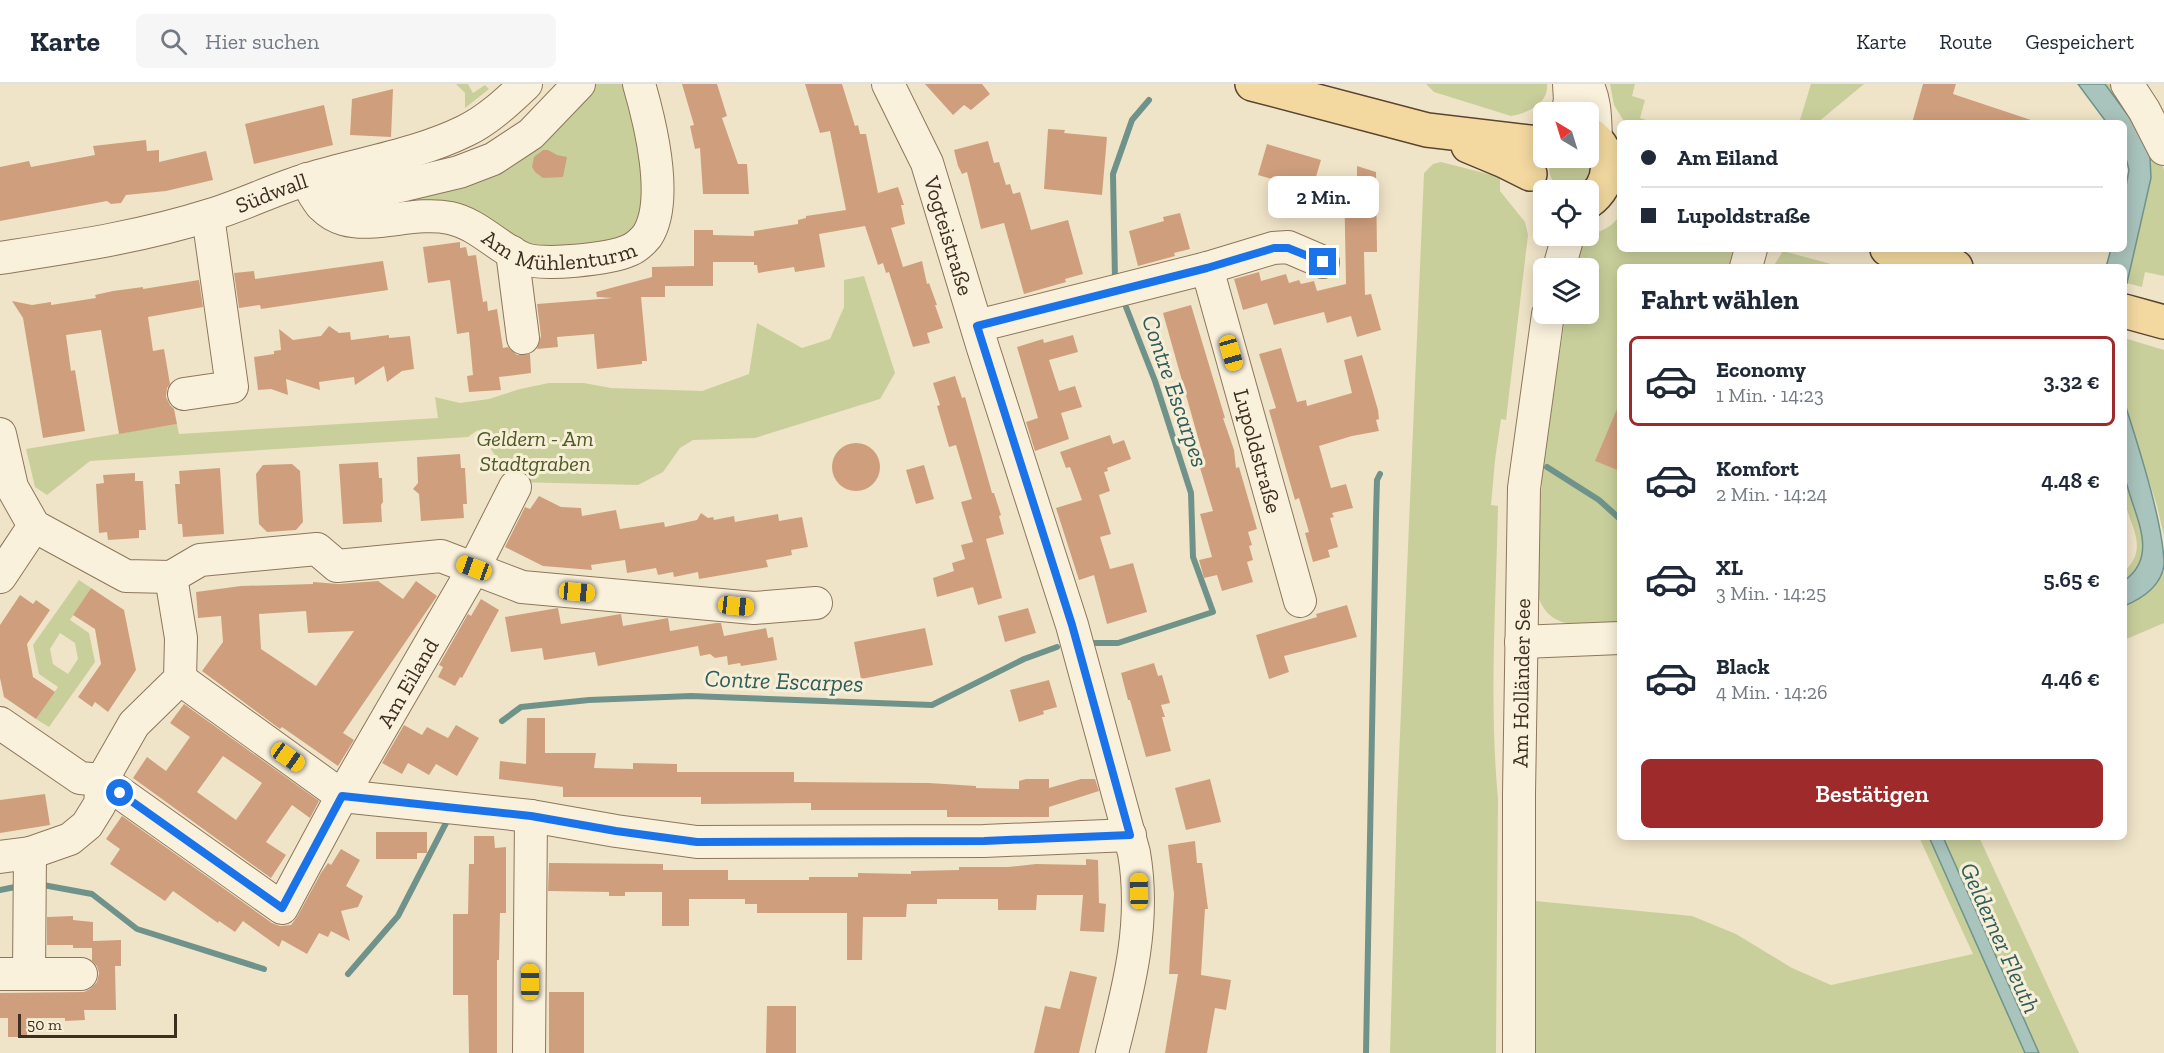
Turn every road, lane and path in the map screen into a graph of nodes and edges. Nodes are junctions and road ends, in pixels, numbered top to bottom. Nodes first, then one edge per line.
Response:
1 (526, 84) edge
2 (579, 84) edge
3 (639, 84) edge
4 (888, 84) edge
5 (1252, 84) edge
6 (1569, 84) edge
7 (1587, 84) edge
8 (2127, 84) edge
9 (1570, 102) edge
10 (2164, 149) edge
11 (1533, 163) edge
12 (1603, 169) edge
13 (314, 192) junction
14 (208, 216) junction
15 (512, 252) junction
16 (1898, 252) edge
17 (0, 258) edge
18 (1323, 262) dead end
19 (1944, 264) edge
20 (1207, 268) junction
21 (1547, 324) edge
22 (977, 326) junction
23 (523, 338) dead end
24 (184, 394) dead end
25 (0, 434) edge
26 (515, 487) dead end
27 (0, 502) edge
28 (31, 523) junction
29 (474, 568) junction
30 (171, 576) junction
31 (0, 577) edge
32 (1300, 602) dead end
33 (816, 603) dead end
34 (1617, 638) edge
35 (1521, 642) junction
36 (180, 679) junction
37 (0, 723) edge
38 (102, 780) junction
39 (342, 796) junction
40 (531, 816) junction
41 (1130, 835) junction
42 (15, 855) edge
43 (15, 974) edge
44 (81, 974) dead end
45 (529, 1053) edge
46 (1112, 1053) edge
47 (1519, 1053) edge

1 - 13 street, Südwall
2 - 13 street
3 - 15 street, Am Mühlenturm
4 - 22 street, Vogteistraße
5 - 11 main road
6 - 9 street
7 - 12 street
8 - 10 street
13 - 14 street, Südwall
13 - 15 street, Am Mühlenturm
14 - 17 street, Südwall
14 - 24 street
15 - 23 street
16 - 19 main road
18 - 20 street
20 - 22 street
20 - 32 street, Lupoldstraße
21 - 35 street, Am Holländer See
22 - 41 street, Vogteistraße
25 - 28 street
26 - 29 street, Am Eiland
27 - 28 street
28 - 30 street
28 - 31 street
29 - 30 street
29 - 33 street
29 - 39 street, Am Eiland
30 - 36 street
34 - 35 street
35 - 47 street, Am Holländer See
36 - 38 street
36 - 39 street
37 - 38 street
38 - 39 street, Am Eiland
38 - 42 street
39 - 40 street
40 - 41 street
40 - 45 street
41 - 46 street, Vogteistraße
42 - 43 street
43 - 44 street

